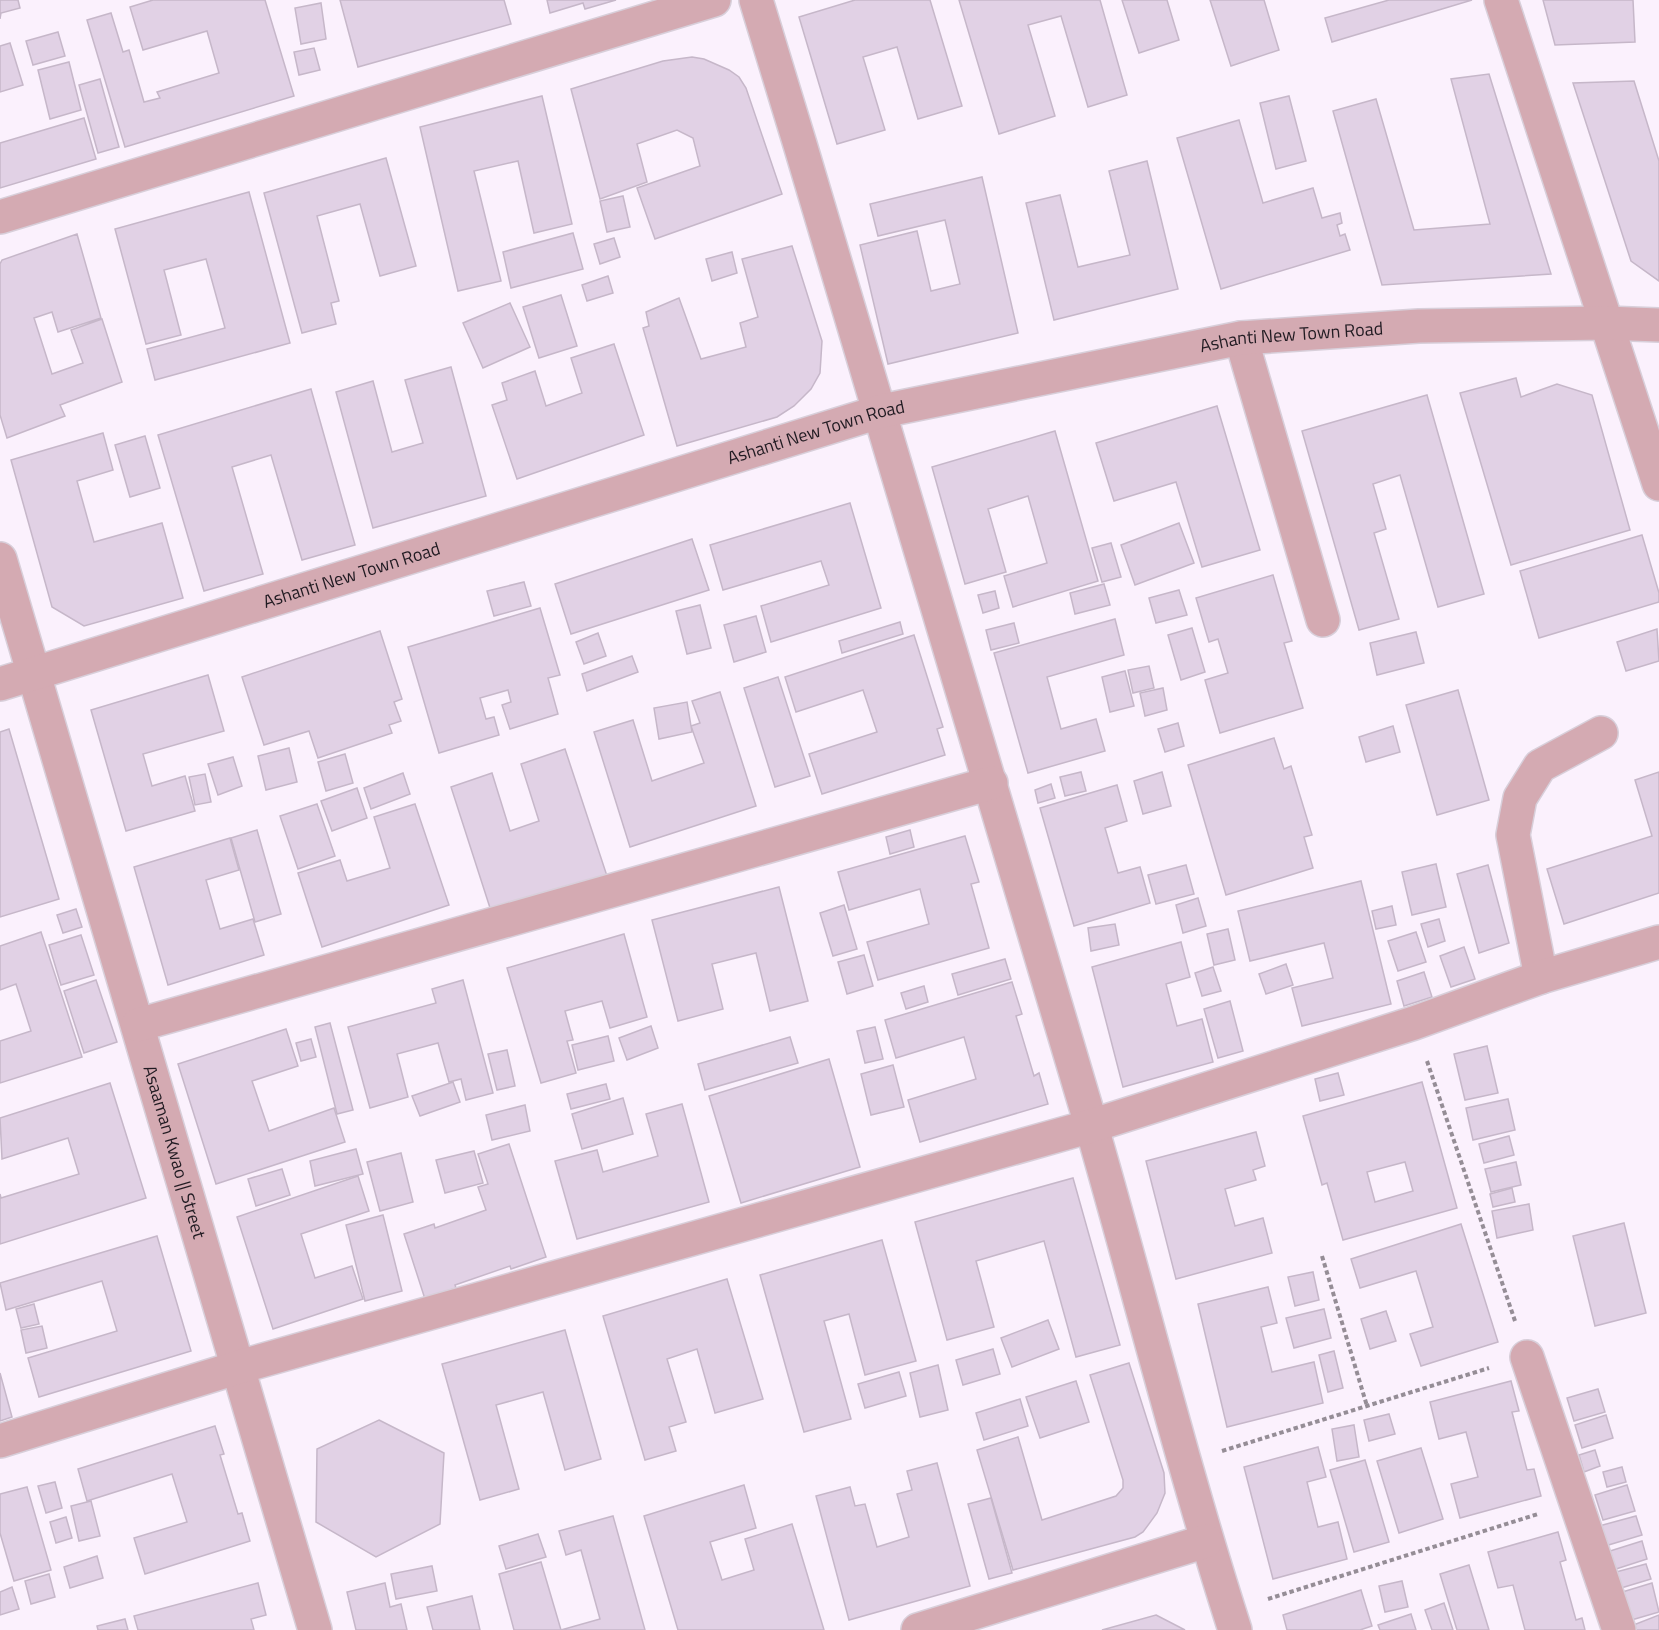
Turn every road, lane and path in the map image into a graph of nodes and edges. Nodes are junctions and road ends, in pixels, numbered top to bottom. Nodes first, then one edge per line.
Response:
1 (714, 0) edge
2 (756, 0) edge
3 (1501, 0) edge
4 (0, 217) edge
5 (1605, 323) junction
6 (1659, 325) edge
7 (1241, 339) junction
8 (882, 411) junction
9 (1659, 484) edge
10 (0, 559) edge
11 (1323, 620) dead end
12 (35, 674) junction
13 (0, 684) edge
14 (1601, 733) dead end
15 (991, 783) junction
16 (1659, 942) edge
17 (1541, 977) junction
18 (1414, 1023) junction
19 (138, 1025) junction
20 (1091, 1126) junction
21 (1322, 1256) dead end
22 (1527, 1357) junction
23 (239, 1368) junction
24 (1367, 1406) junction
25 (0, 1441) edge
26 (1185, 1463) junction
27 (1576, 1502) junction
28 (1206, 1541) junction
29 (1232, 1621) edge
30 (315, 1630) edge
31 (918, 1630) edge
32 (1619, 1630) edge

1 - 4 street
2 - 8 street
3 - 5 street
5 - 6 street, Ashanti New Town Road
5 - 7 street, Ashanti New Town Road
5 - 9 street
7 - 8 street, Ashanti New Town Road
7 - 11 street
8 - 12 street, Ashanti New Town Road
8 - 15 street
10 - 12 street, Asaaman Kwao || Street
12 - 13 street, Ashanti New Town Road
12 - 19 street, Asaaman Kwao || Street
14 - 17 street
15 - 19 street
15 - 20 street
16 - 17 street
17 - 18 street
18 - 20 street
18 - 22 path
19 - 23 street, Asaaman Kwao || Street
20 - 23 street
20 - 26 street
21 - 24 path
22 - 24 path
22 - 27 street
23 - 25 street
23 - 30 street, Asaaman Kwao || Street
24 - 26 path
26 - 28 street
27 - 29 path
27 - 32 street
28 - 29 street
28 - 31 street

